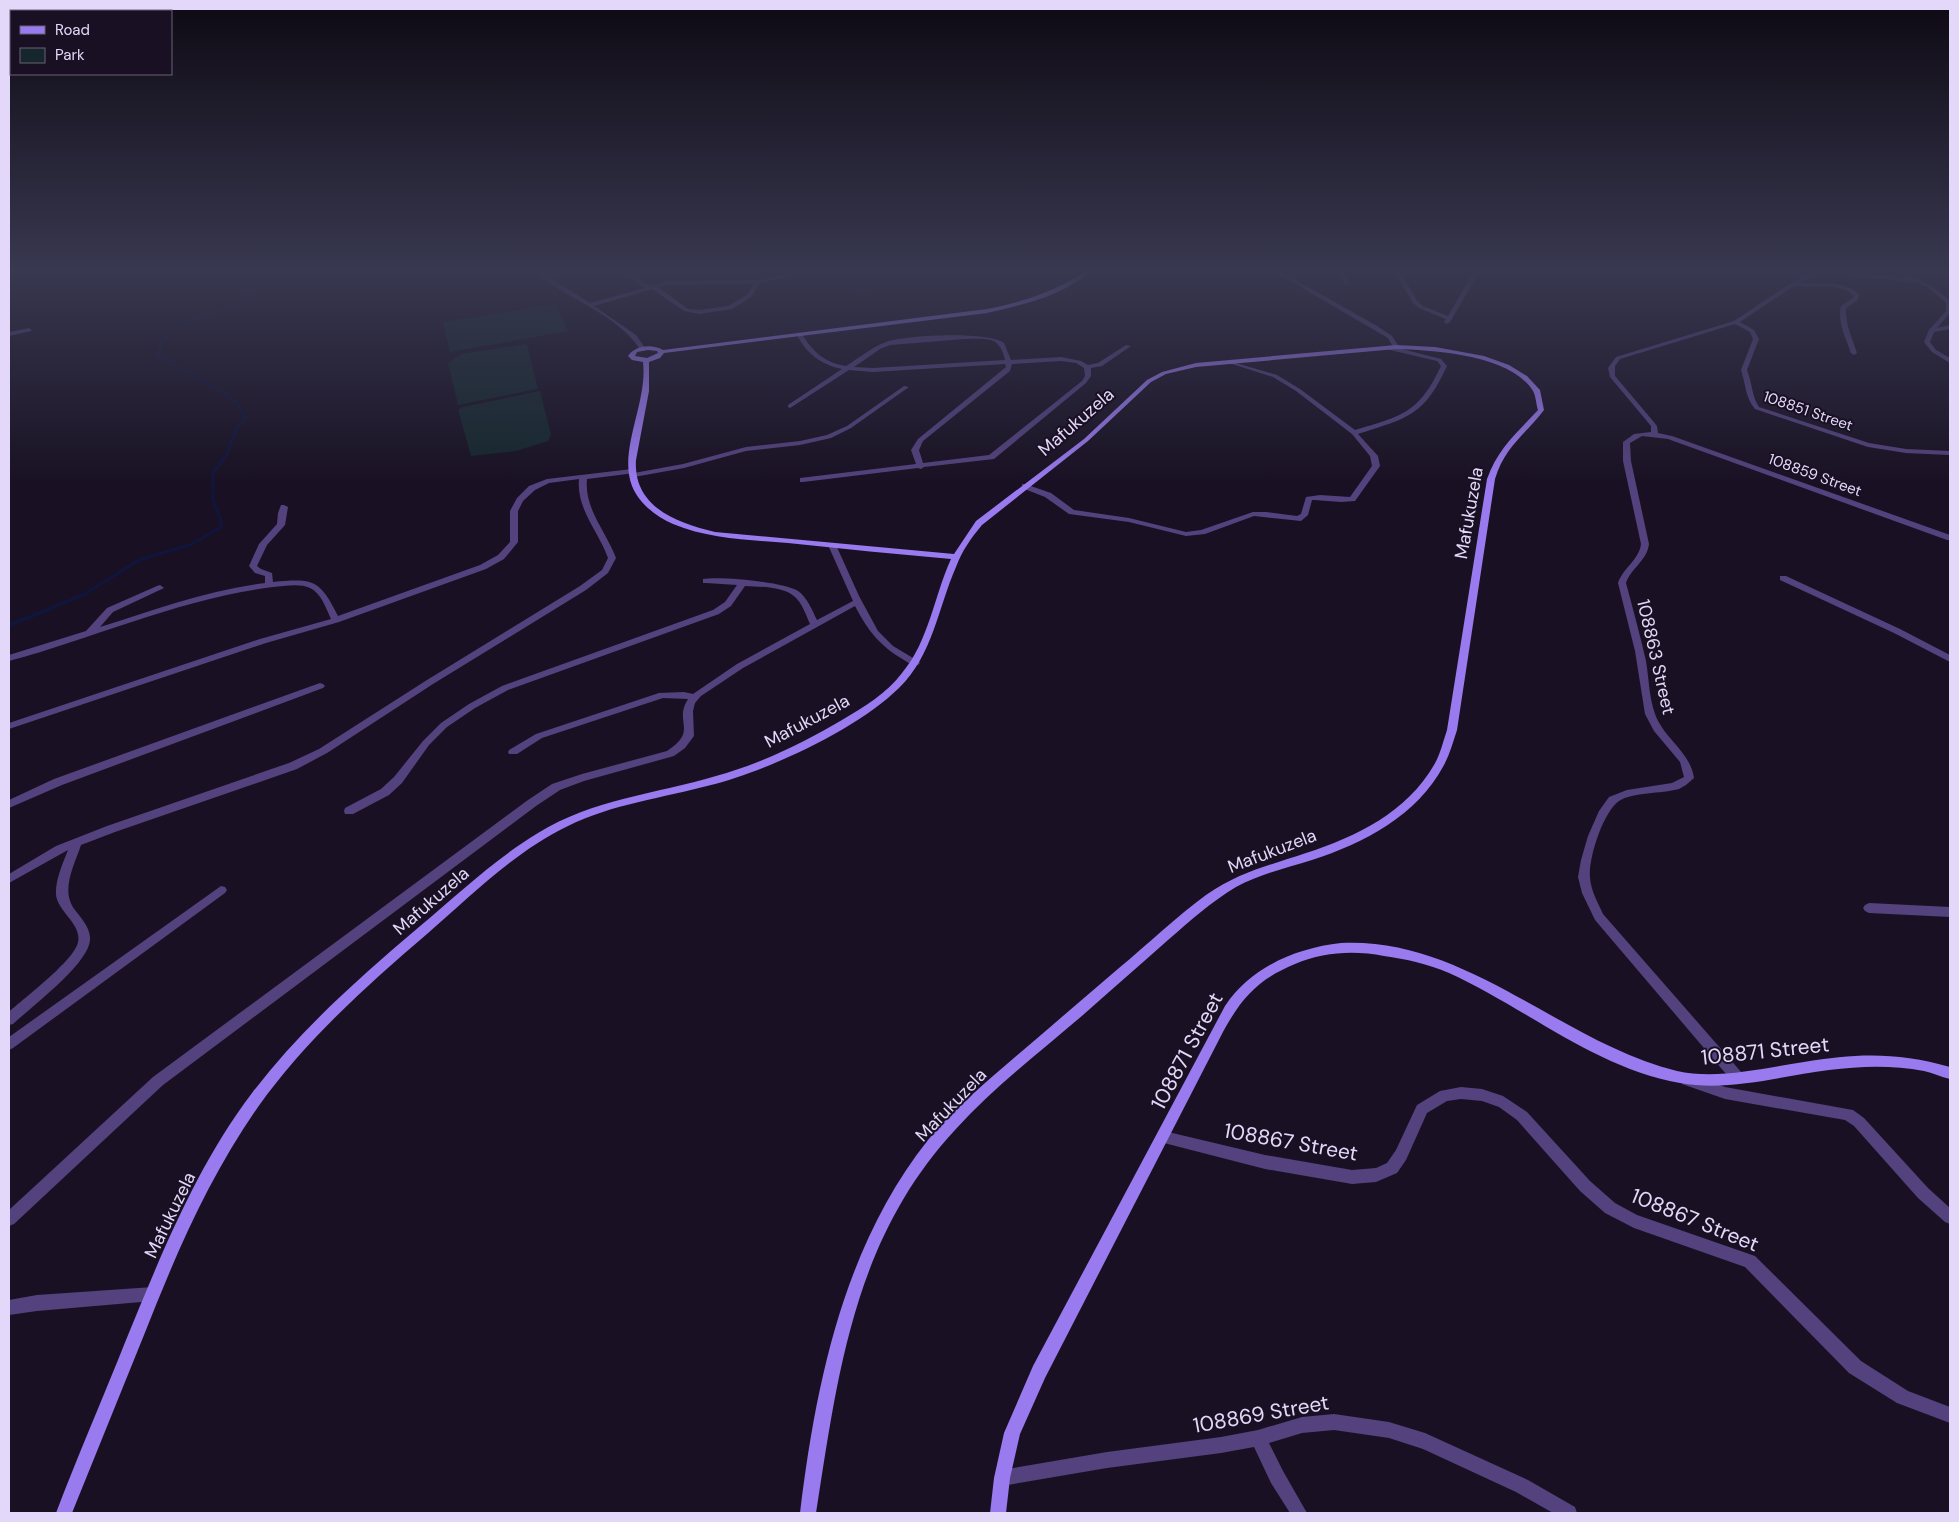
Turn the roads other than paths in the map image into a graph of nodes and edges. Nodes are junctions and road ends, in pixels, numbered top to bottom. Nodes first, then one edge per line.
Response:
1 (638, 342) edge
2 (743, 342) edge
3 (803, 342) edge
4 (903, 342) edge
5 (1002, 342) edge
6 (1391, 342) edge
7 (1667, 342) edge
8 (1755, 342) edge
9 (1850, 342) edge
10 (1928, 342) edge
11 (1128, 346) dead end
12 (1392, 347) junction
13 (642, 348) junction
14 (661, 352) junction
15 (1854, 353) dead end
16 (646, 360) junction
17 (1950, 361) edge
18 (1008, 362) junction
19 (1231, 362) junction
20 (1087, 368) junction
21 (846, 369) junction
22 (906, 387) dead end
23 (790, 406) dead end
24 (1354, 433) junction
25 (1655, 434) junction
26 (1670, 438) joint
27 (1950, 452) edge
28 (921, 467) junction
29 (633, 473) junction
30 (583, 477) junction
31 (803, 480) dead end
32 (1026, 486) junction
33 (284, 507) dead end
34 (1950, 538) edge
35 (832, 545) junction
36 (956, 557) junction
37 (1783, 578) dead end
38 (706, 581) dead end
39 (743, 583) junction
40 (269, 585) junction
41 (160, 588) dead end
42 (858, 601) junction
43 (336, 620) junction
44 (814, 624) junction
45 (88, 634) junction
46 (9, 658) edge
47 (1950, 659) edge
48 (915, 663) junction
49 (320, 686) dead end
50 (695, 697) junction
51 (9, 726) edge
52 (513, 752) dead end
53 (9, 804) edge
54 (349, 811) dead end
55 (76, 843) junction
56 (9, 879) edge
57 (221, 890) dead end
58 (1869, 908) dead end
59 (1950, 912) edge
60 (9, 1020) edge
61 (9, 1044) edge
62 (1950, 1073) edge
63 (1737, 1077) junction
64 (1679, 1078) junction
65 (1164, 1136) junction
66 (1950, 1217) edge
67 (9, 1219) edge
68 (153, 1294) junction
69 (9, 1308) edge
70 (1950, 1415) edge
71 (1258, 1438) junction
72 (1002, 1478) junction
73 (64, 1513) edge
74 (808, 1513) edge
75 (998, 1513) edge
76 (1299, 1513) edge
77 (1569, 1513) edge

1 - 13 street
2 - 14 main road
3 - 21 street
4 - 21 street
5 - 18 street
6 - 12 street
7 - 25 street
8 - 27 street, 108851 Street
9 - 15 street
10 - 17 street
11 - 20 street
12 - 19 main road, Mafukuzela
12 - 24 street
12 - 74 main road, Mafukuzela
13 - 14 main road
13 - 16 main road
14 - 16 main road
16 - 29 main road
18 - 20 street
18 - 21 street
18 - 28 street
19 - 24 street
19 - 32 main road, Mafukuzela
20 - 28 street
21 - 23 street
22 - 29 street
24 - 32 street
25 - 26 street, 108863 Street
25 - 63 street, 108863 Street
26 - 34 street, 108859 Street
28 - 31 street
29 - 30 street
29 - 35 main road
30 - 43 street
30 - 55 street
32 - 36 main road, Mafukuzela
33 - 40 street
35 - 36 main road
35 - 42 street
36 - 48 main road, Mafukuzela
37 - 47 street
38 - 39 street
39 - 44 street
39 - 54 street
40 - 43 street
40 - 45 street
41 - 45 street
42 - 44 street
42 - 48 street
43 - 51 street
44 - 50 street
45 - 46 street
48 - 68 main road, Mafukuzela
49 - 53 street
50 - 52 street
50 - 67 street
55 - 56 street
55 - 60 street
57 - 61 street
58 - 59 street
62 - 63 main road, 108871 Street
63 - 64 main road, 108871 Street
64 - 65 main road, 108871 Street
64 - 66 street
65 - 70 street, 108867 Street
65 - 72 main road, 108871 Street
68 - 69 street
68 - 73 main road, Mafukuzela
71 - 72 street, 108869 Street
71 - 76 street
71 - 77 street, 108869 Street
72 - 75 main road, 108871 Street

